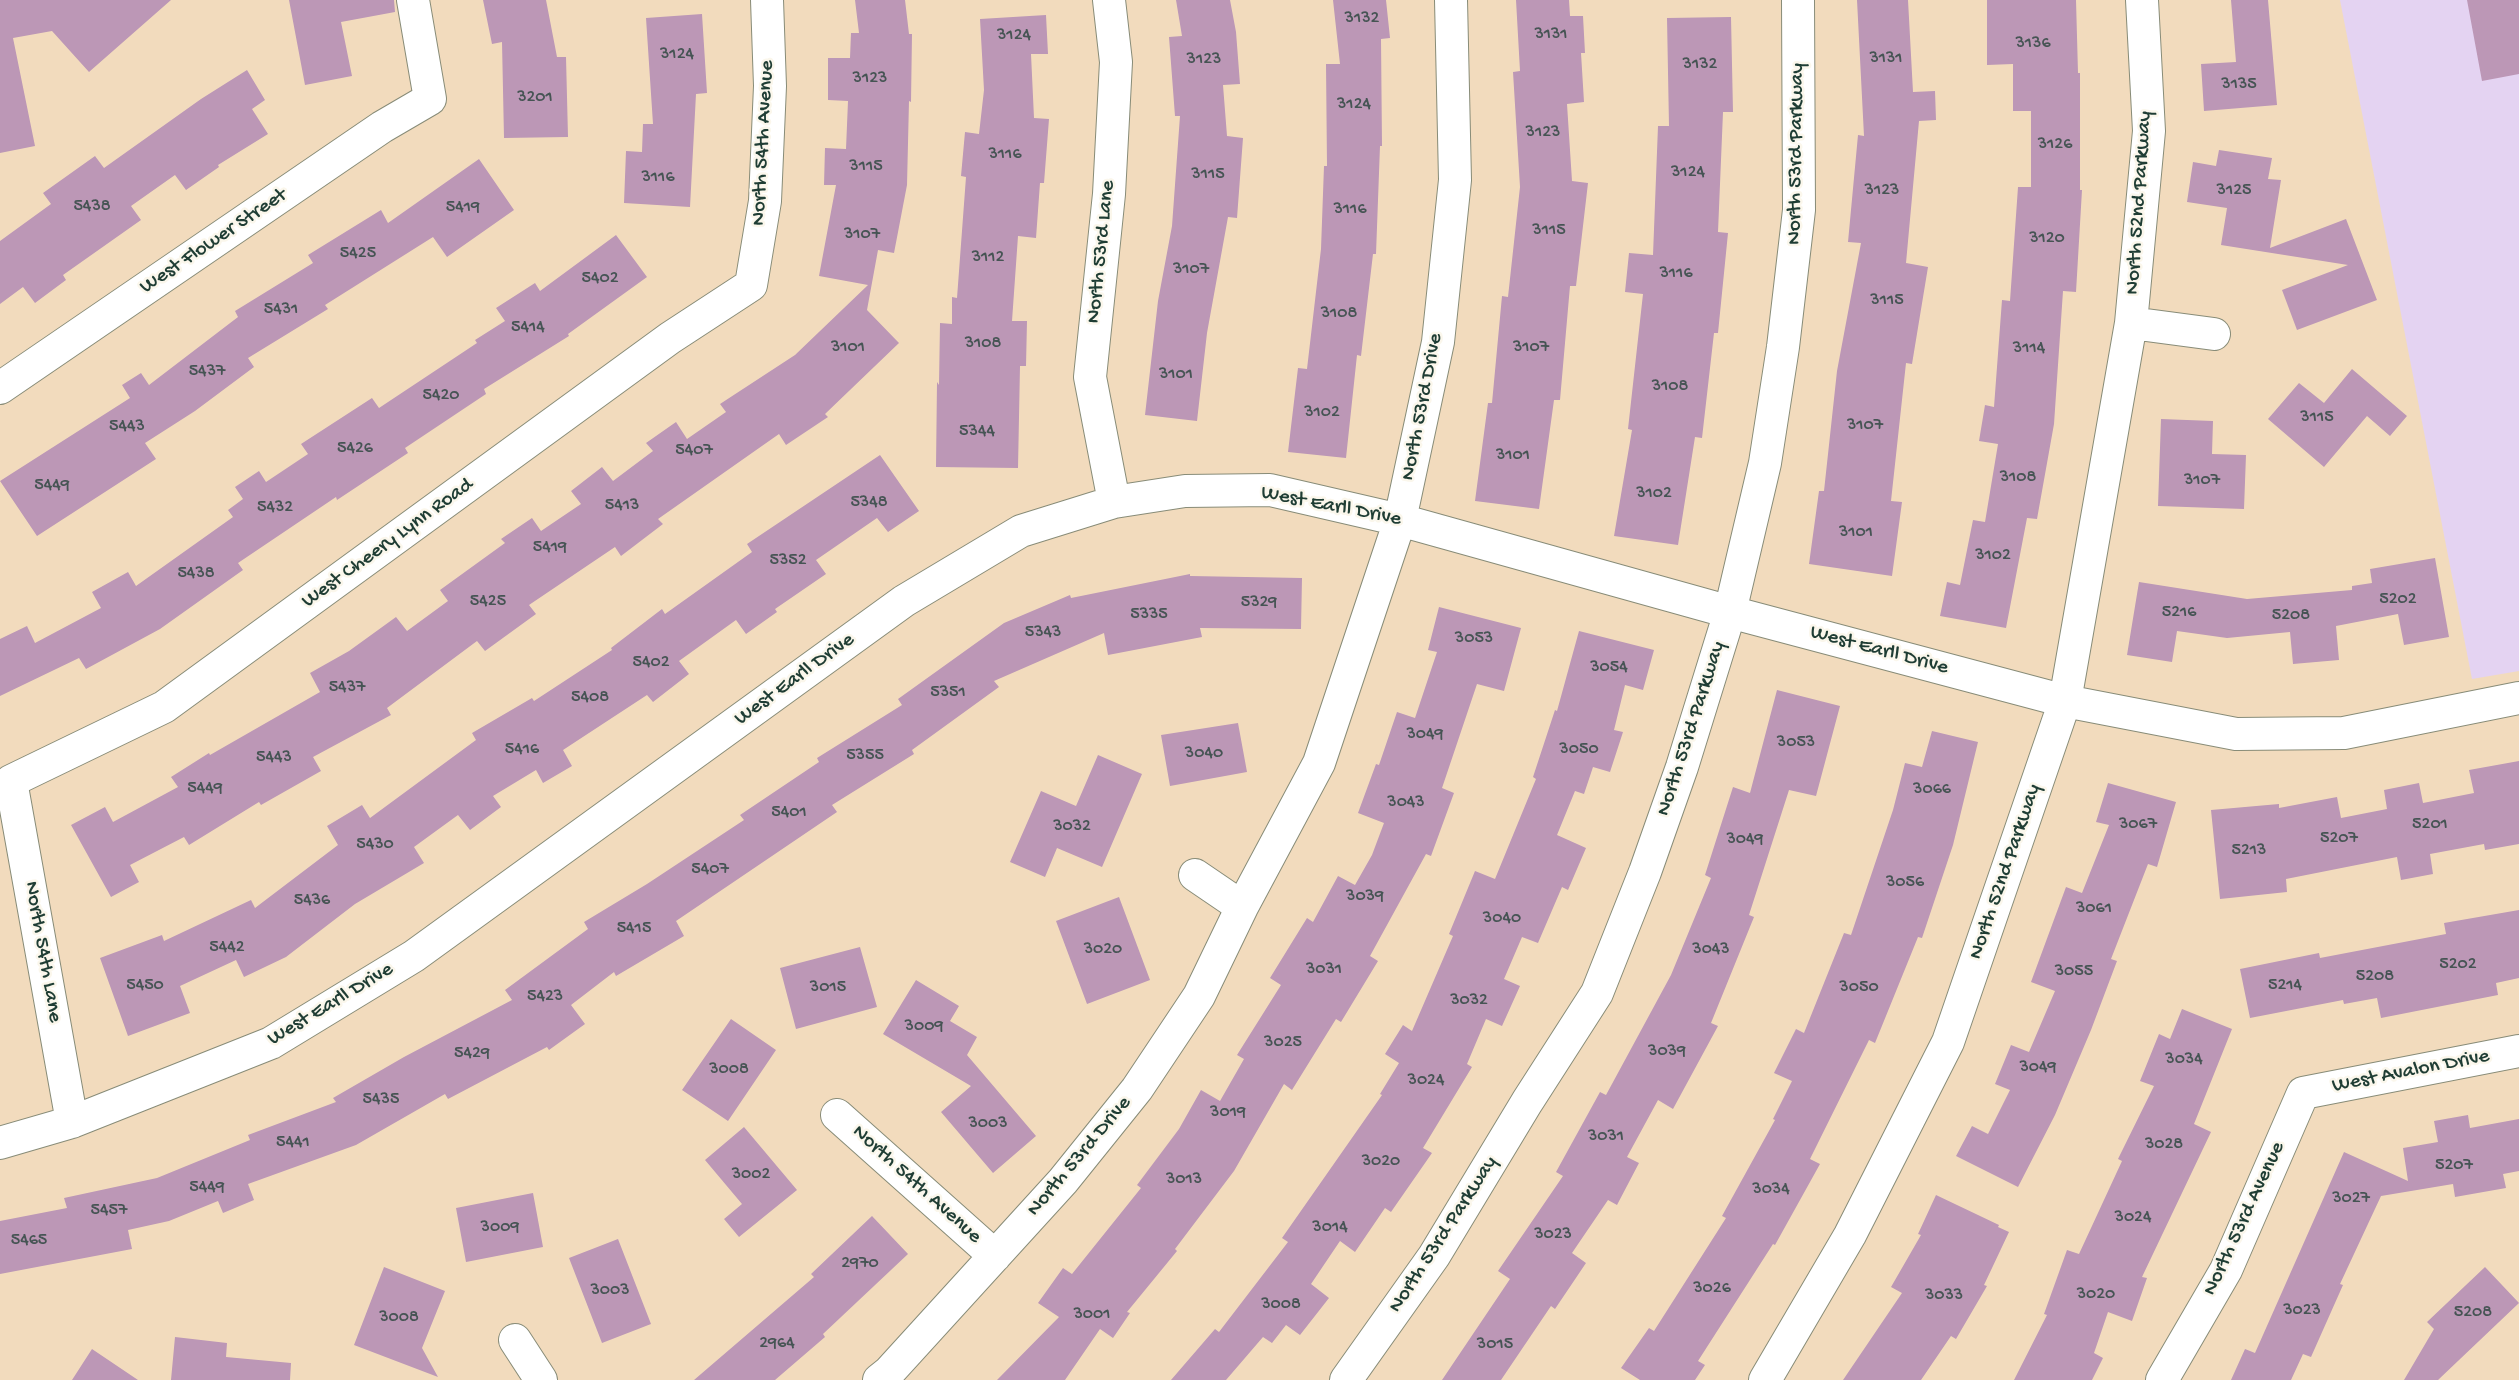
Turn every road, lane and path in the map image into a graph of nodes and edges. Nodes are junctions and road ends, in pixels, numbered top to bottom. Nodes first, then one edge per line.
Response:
1 (413, 0) edge
2 (767, 0) edge
3 (1109, 0) edge
4 (1451, 0) edge
5 (1798, 0) edge
6 (2142, 0) edge
7 (751, 285) joint
8 (2131, 323) junction
9 (2214, 334) dead end
10 (0, 388) edge
11 (1114, 502) junction
12 (1400, 520) junction
13 (1730, 612) junction
14 (2519, 698) edge
15 (2065, 701) junction
16 (11, 781) joint
17 (1195, 875) dead end
18 (1242, 907) junction
19 (2519, 1051) edge
20 (2303, 1093) joint
21 (837, 1115) dead end
22 (72, 1122) junction
23 (0, 1143) edge
24 (995, 1256) junction
25 (515, 1340) dead end
26 (541, 1380) edge
27 (879, 1380) edge
28 (1346, 1380) edge
29 (1765, 1380) edge
30 (2162, 1380) edge

1 - 10 street, West Flower Street
2 - 7 street, North 54th Avenue
3 - 11 street, North 53rd Lane
4 - 12 street, North 53rd Drive
5 - 13 street, North 53rd Parkway
6 - 8 street, North 52nd Parkway
7 - 16 street, West Cheery Lynn Road
8 - 9 street, North 52nd Parkway
8 - 15 street, North 52nd Parkway
11 - 12 street, West Earll Drive
11 - 22 street, West Earll Drive
12 - 13 street, West Earll Drive
12 - 18 street, North 53rd Drive
13 - 15 street, West Earll Drive
13 - 28 street, North 53rd Parkway
14 - 15 street, West Earll Drive
15 - 29 street, North 52nd Parkway
16 - 22 street, North 54th Lane
17 - 18 street
18 - 24 street, North 53rd Drive
19 - 20 street, West Avalon Drive
20 - 30 street, North 53rd Avenue
21 - 24 street, North 54th Avenue
22 - 23 street, West Earll Drive
24 - 27 street, North 53rd Drive
25 - 26 street

